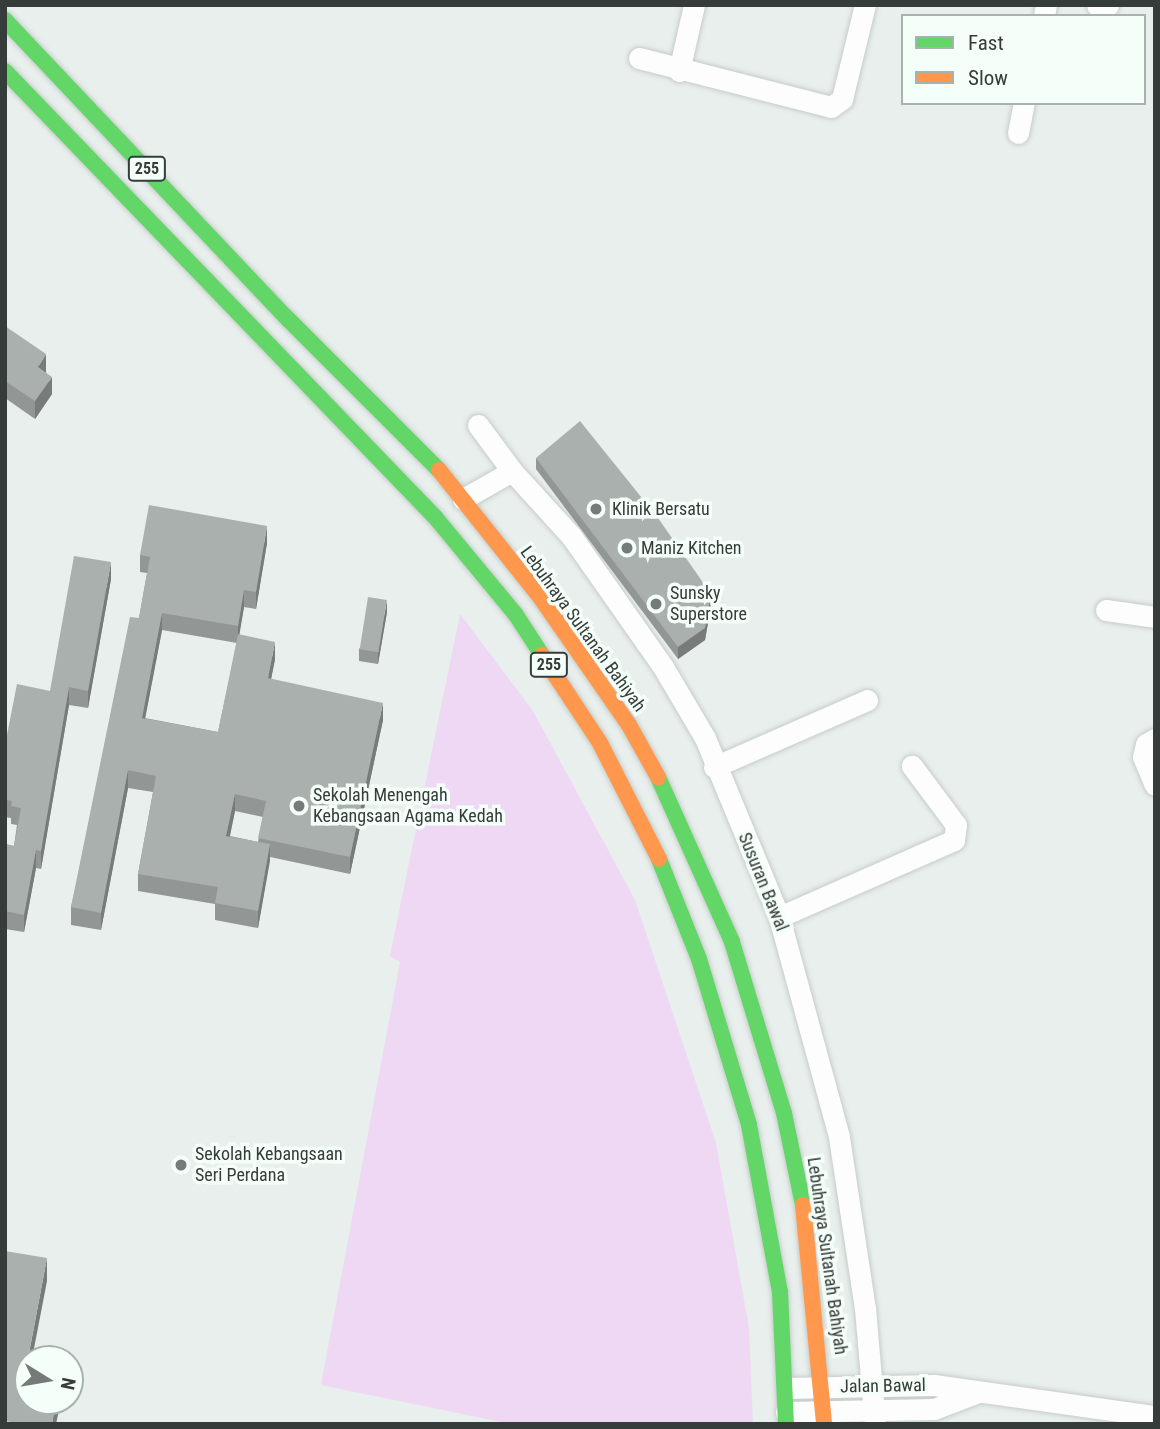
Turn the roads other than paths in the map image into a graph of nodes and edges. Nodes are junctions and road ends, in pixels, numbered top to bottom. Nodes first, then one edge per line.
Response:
1 (694, 5) edge
2 (865, 5) edge
3 (1097, 5) edge
4 (1108, 5) edge
5 (5, 20) edge
6 (639, 58) dead end
7 (5, 71) edge
8 (679, 71) junction
9 (1024, 105) edge
10 (1017, 133) dead end
11 (478, 425) dead end
12 (512, 471) junction
13 (463, 499) junction
14 (1106, 610) dead end
15 (1155, 617) edge
16 (867, 700) dead end
17 (1155, 739) edge
18 (912, 766) dead end
19 (714, 767) junction
20 (1155, 785) edge
21 (779, 917) junction
22 (874, 1386) junction
23 (787, 1388) junction
24 (824, 1388) junction
25 (980, 1391) junction
26 (1072, 1414) edge
27 (1155, 1416) edge
28 (875, 1417) edge
29 (786, 1418) edge
30 (824, 1418) edge

1 - 8 street
2 - 8 street
3 - 4 street
5 - 13 main road, Lebuhraya Sultanah Bahiyah / 255
6 - 8 street
7 - 23 main road, 255
9 - 10 street
11 - 12 street, Susuran Bawal
12 - 13 street
12 - 19 street, Susuran Bawal
13 - 24 main road, Lebuhraya Sultanah Bahiyah / 255
14 - 15 street
16 - 19 street
17 - 20 street
18 - 21 street
19 - 21 street, Susuran Bawal
21 - 22 street, Susuran Bawal
22 - 24 street, Jalan Bawal
22 - 25 street, Jalan Bawal
22 - 28 street, Susuran Bawal
23 - 24 street, Jalan Bawal
23 - 29 main road, 255
24 - 30 main road, Lebuhraya Sultanah Bahiyah / 255
25 - 26 street, Jalan Bawal
25 - 28 street, Jalan Bawal
26 - 27 street, Jalan Bawal
28 - 30 street, Jalan Bawal
29 - 30 street, Jalan Bawal

